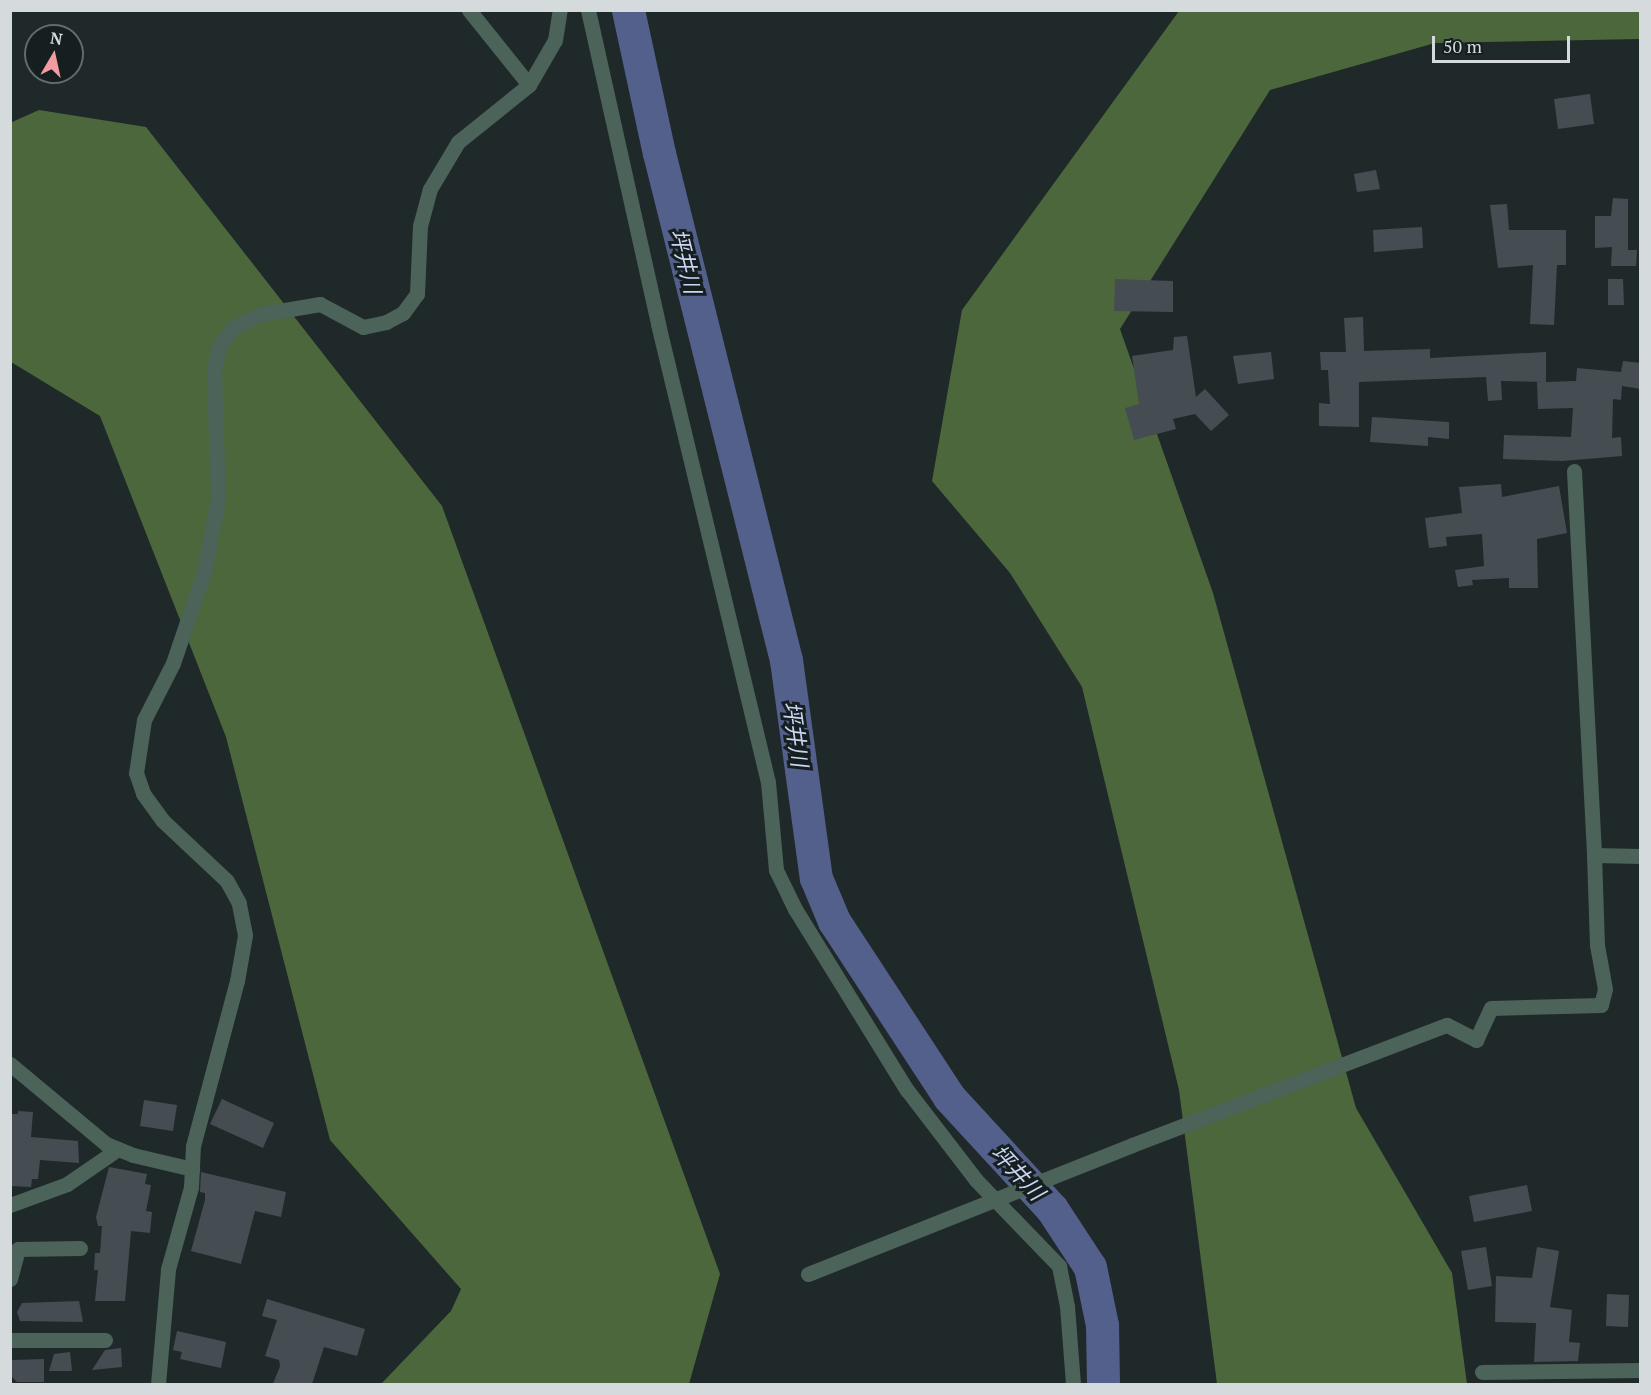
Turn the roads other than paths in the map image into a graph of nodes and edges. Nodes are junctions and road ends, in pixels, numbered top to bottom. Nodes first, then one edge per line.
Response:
1 (469, 10) edge
2 (560, 10) edge
3 (588, 10) edge
4 (529, 85) junction
5 (1574, 471) dead end
6 (1594, 855) junction
7 (1641, 855) edge
8 (10, 1064) edge
9 (118, 1149) junction
10 (192, 1169) junction
11 (997, 1201) junction
12 (10, 1204) edge
13 (80, 1248) dead end
14 (808, 1274) dead end
15 (10, 1278) edge
16 (10, 1340) edge
17 (105, 1340) dead end
18 (1641, 1370) edge
19 (1482, 1372) dead end
20 (158, 1384) edge
21 (1073, 1384) edge

1 - 4 street
2 - 4 street
3 - 11 street
4 - 10 street
5 - 6 street
6 - 7 street
6 - 11 street
8 - 9 street
9 - 10 street
9 - 12 street
10 - 20 street
11 - 14 street
11 - 21 street
13 - 15 street
16 - 17 street
18 - 19 street

